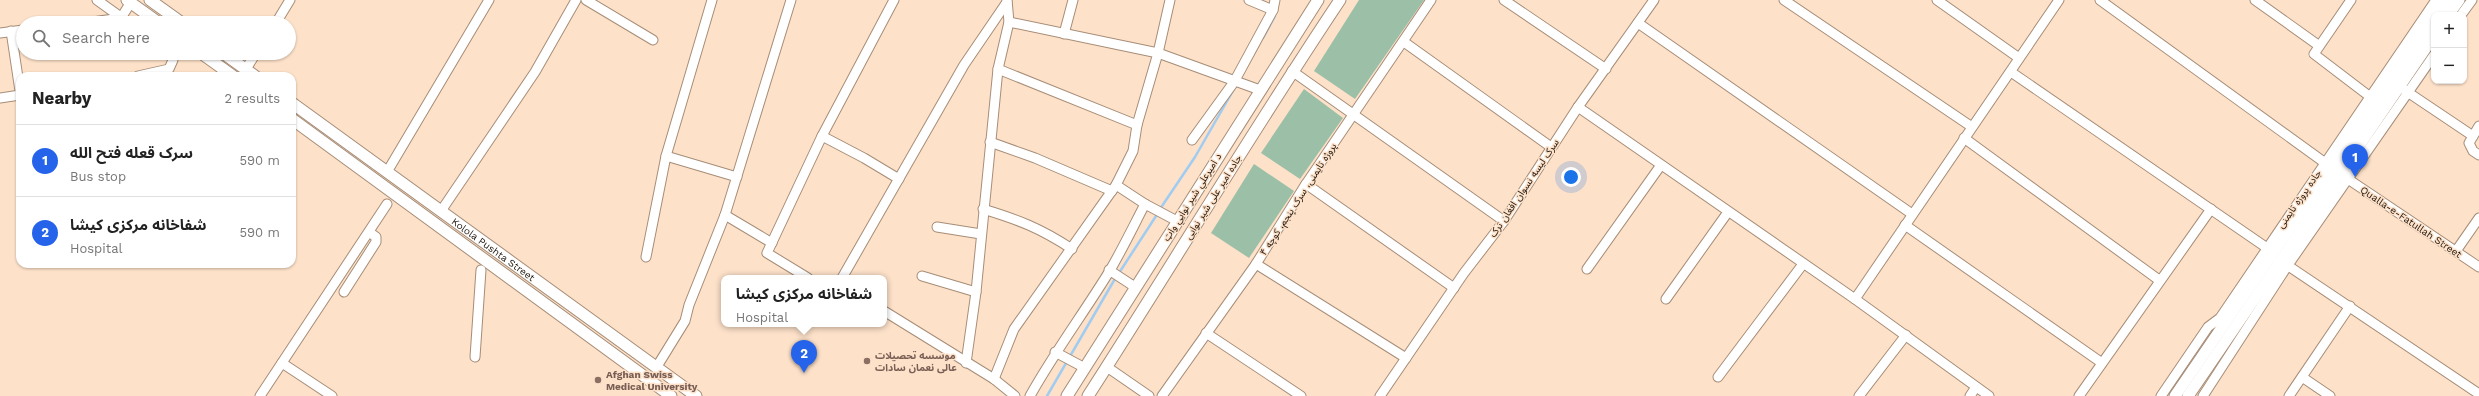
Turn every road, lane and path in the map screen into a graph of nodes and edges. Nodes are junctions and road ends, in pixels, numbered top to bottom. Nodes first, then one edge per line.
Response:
1 (97, 0) edge
2 (150, 0) edge
3 (290, 0) edge
4 (489, 0) edge
5 (576, 0) edge
6 (586, 0) edge
7 (712, 0) edge
8 (791, 0) edge
9 (894, 0) edge
10 (1073, 0) edge
11 (1170, 0) edge
12 (1248, 0) edge
13 (1275, 0) edge
14 (1318, 0) edge
15 (1340, 0) edge
16 (1431, 0) edge
17 (1504, 0) edge
18 (1654, 0) edge
19 (1784, 0) edge
20 (1937, 0) edge
21 (2059, 0) edge
22 (2100, 0) edge
23 (2255, 0) edge
24 (2351, 0) edge
25 (2436, 0) edge
26 (2447, 0) edge
27 (2459, 0) edge
28 (2472, 0) edge
29 (129, 1) edge
30 (1007, 1) edge
31 (1273, 10) junction
32 (2438, 12) edge
33 (2450, 12) edge
34 (2464, 12) edge
35 (118, 16) edge
36 (122, 16) edge
37 (149, 16) edge
38 (172, 16) edge
39 (280, 16) edge
40 (1009, 22) junction
41 (2431, 22) edge
42 (1638, 23) junction
43 (11, 31) junction
44 (16, 31) edge
45 (0, 33) edge
46 (1064, 34) junction
47 (653, 40) dead end
48 (2431, 41) edge
49 (1404, 42) junction
50 (2318, 45) junction
51 (1158, 53) junction
52 (2020, 58) junction
53 (2431, 58) edge
54 (173, 60) edge
55 (211, 60) edge
56 (232, 60) edge
57 (254, 60) edge
58 (998, 69) junction
59 (1606, 69) junction
60 (1292, 71) junction
61 (17, 72) edge
62 (156, 72) edge
63 (227, 72) edge
64 (249, 72) edge
65 (250, 72) edge
66 (2011, 72) junction
67 (1237, 83) junction
68 (1260, 90) junction
69 (2403, 90) junction
70 (16, 96) edge
71 (0, 98) edge
72 (2373, 99) junction
73 (1578, 107) junction
74 (296, 108) edge
75 (1355, 114) junction
76 (296, 122) edge
77 (1137, 125) junction
78 (2479, 126) edge
79 (1972, 127) junction
80 (822, 136) junction
81 (2473, 136) junction
82 (1964, 138) junction
83 (1192, 140) dead end
84 (990, 142) junction
85 (1551, 147) junction
86 (2479, 155) edge
87 (666, 156) junction
88 (1661, 165) junction
89 (2336, 170) junction
90 (387, 172) junction
91 (737, 178) junction
92 (898, 179) junction
93 (1306, 184) junction
94 (1114, 188) junction
95 (387, 204) dead end
96 (1145, 204) junction
97 (2211, 209) junction
98 (983, 210) junction
99 (442, 211) junction
100 (1728, 212) junction
101 (1912, 214) junction
102 (725, 215) junction
103 (2479, 218) edge
104 (1177, 221) junction
105 (1504, 221) junction
106 (1905, 225) junction
107 (937, 227) dead end
108 (369, 232) junction
109 (981, 234) junction
110 (772, 243) junction
111 (1072, 249) junction
112 (2456, 251) junction
113 (2276, 256) junction
114 (646, 257) dead end
115 (1256, 264) junction
116 (1803, 264) junction
117 (2479, 267) edge
118 (1587, 269) dead end
119 (481, 270) dead end
120 (1109, 270) junction
121 (803, 275) edge
122 (844, 275) edge
123 (922, 276) dead end
124 (2159, 280) junction
125 (1135, 287) junction
126 (1454, 288) junction
127 (344, 292) dead end
128 (976, 292) junction
129 (1666, 299) dead end
130 (1855, 299) junction
131 (2350, 306) junction
132 (887, 313) edge
133 (1206, 333) junction
134 (1906, 335) junction
135 (1055, 352) junction
136 (475, 357) dead end
137 (1406, 358) junction
138 (282, 363) junction
139 (966, 363) junction
140 (2102, 363) junction
141 (1107, 367) junction
142 (656, 368) junction
143 (1085, 368) junction
144 (1718, 377) dead end
145 (2302, 377) junction
146 (994, 379) junction
147 (1976, 387) junction
148 (2479, 394) edge
149 (260, 396) edge
150 (332, 396) edge
151 (671, 396) edge
152 (696, 396) edge
153 (1015, 396) edge
154 (1030, 396) edge
155 (1067, 396) edge
156 (1088, 396) edge
157 (1149, 396) edge
158 (1162, 396) edge
159 (1301, 396) edge
160 (1380, 396) edge
161 (1859, 396) edge
162 (1970, 396) edge
163 (1989, 396) edge
164 (2079, 396) edge
165 (2161, 396) edge
166 (2175, 396) edge
167 (2188, 396) edge
168 (2203, 396) edge
169 (2289, 396) edge
170 (2330, 396) edge

1 - 35 street
2 - 38 main road
3 - 39 street
4 - 90 street
5 - 99 street
6 - 47 street
7 - 87 street
8 - 91 street
9 - 80 street
10 - 46 street
11 - 51 street
12 - 31 street
13 - 31 street
14 - 68 main road, د امیرعلي شیر نوايي واټ
15 - 60 main road, جاده امیر علی شیر نوایی
16 - 49 street, پروژه تایمنی، سرک پنجم، کوچه ۴
17 - 59 street
18 - 42 street, سرک لیسه نسوان افغان‌ ترک
19 - 79 street
20 - 52 street
21 - 52 street
22 - 89 street, Qualla-e-Fatullah Street
23 - 50 street
24 - 50 street
25 - 72 street, جاده پروژه تایمنی
26 - 32 main road
27 - 33 main road
28 - 34 street
29 - 36 street
29 - 37 main road
30 - 40 street
30 - 92 street
31 - 67 street
40 - 46 street
40 - 58 street
41 - 72 main road, جاده پروژه تایمنی
42 - 59 street, سرک لیسه نسوان افغان‌ ترک
42 - 101 street
43 - 44 street
43 - 45 street
43 - 61 street
46 - 51 street
48 - 69 main road, جاده پروژه تایمنی
49 - 75 street, پروژه تایمنی، سرک پنجم، کوچه ۴
49 - 85 street
50 - 72 street
51 - 67 street
51 - 77 street
52 - 66 street
53 - 69 street, جاده پروژه تایمنی
54 - 62 street
55 - 63 main road
56 - 64 main road
57 - 65 street
58 - 77 street
58 - 84 street
59 - 73 street, سرک لیسه نسوان افغان‌ ترک
60 - 75 street
60 - 141 main road, جاده امیر علی شیر نوایی
66 - 79 street
66 - 97 street
67 - 68 street
67 - 83 street
68 - 104 main road, د امیرعلي شیر نوايي واټ
69 - 81 street
69 - 89 main road, جاده پروژه تایمنی
70 - 71 street
72 - 89 main road, جاده پروژه تایمنی
73 - 85 street, سرک لیسه نسوان افغان‌ ترک
73 - 88 street
74 - 90 main road, Kolola Pushta Street
75 - 93 street, پروژه تایمنی، سرک پنجم، کوچه ۴
75 - 105 street
76 - 151 main road
77 - 94 street
78 - 81 street
79 - 82 street
80 - 92 street
80 - 110 street
81 - 86 street
82 - 101 street
82 - 124 street
84 - 94 street
84 - 98 street
85 - 105 street, سرک لیسه نسوان افغان‌ ترک
87 - 91 street
87 - 114 street
88 - 100 street
88 - 118 street
89 - 112 street, Qualla-e-Fatullah Street
89 - 113 main road, جاده پروژه تایمنی
89 - 113 street, جاده پروژه تایمنی
90 - 99 main road, Kolola Pushta Street
91 - 102 street
92 - 122 street
93 - 115 street, پروژه تایمنی، سرک پنجم، کوچه ۴
93 - 126 street
94 - 96 street
94 - 111 street
95 - 108 street
96 - 104 street
96 - 120 street
97 - 113 street
97 - 124 street
98 - 109 street
98 - 111 street
99 - 142 main road, Kolola Pushta Street
100 - 116 street
100 - 129 street
101 - 106 street
102 - 110 street
102 - 142 street
103 - 112 street
104 - 125 main road, د امیرعلي شیر نوايي واټ
105 - 126 street, سرک لیسه نسوان افغان‌ ترک
106 - 130 street
106 - 140 street
107 - 109 street
108 - 127 street
108 - 138 street
109 - 128 street
110 - 121 street
111 - 146 street
112 - 117 street, Qualla-e-Fatullah Street
113 - 131 street
113 - 165 street, جاده پروژه تایمنی
113 - 166 main road, جاده پروژه تایمنی
113 - 167 main road, جاده پروژه تایمنی
113 - 168 street, جاده پروژه تایمنی
115 - 133 street, پروژه تایمنی، سرک پنجم، کوچه ۴
115 - 137 street
116 - 130 street
116 - 144 street
119 - 136 street
120 - 125 street
120 - 135 street
123 - 128 street
124 - 140 street
125 - 143 main road, د امیرعلي شیر نوايي واټ
126 - 137 street, سرک لیسه نسوان افغان‌ ترک
128 - 139 street
130 - 134 street
131 - 145 street
131 - 148 street
132 - 139 street
133 - 158 street, پروژه تایمنی، سرک پنجم، کوچه ۴
133 - 159 street
134 - 147 street
134 - 161 street
135 - 143 street
135 - 154 street
137 - 160 street, سرک لیسه نسوان افغان‌ ترک
138 - 149 street
138 - 150 street
139 - 146 street
140 - 164 street
141 - 156 main road, جاده امیر علی شیر نوایی
141 - 157 street
142 - 152 main road, Kolola Pushta Street
143 - 155 main road, د امیرعلي شیر نوايي واټ
145 - 169 street
145 - 170 street
146 - 153 street
147 - 162 street
147 - 163 street

